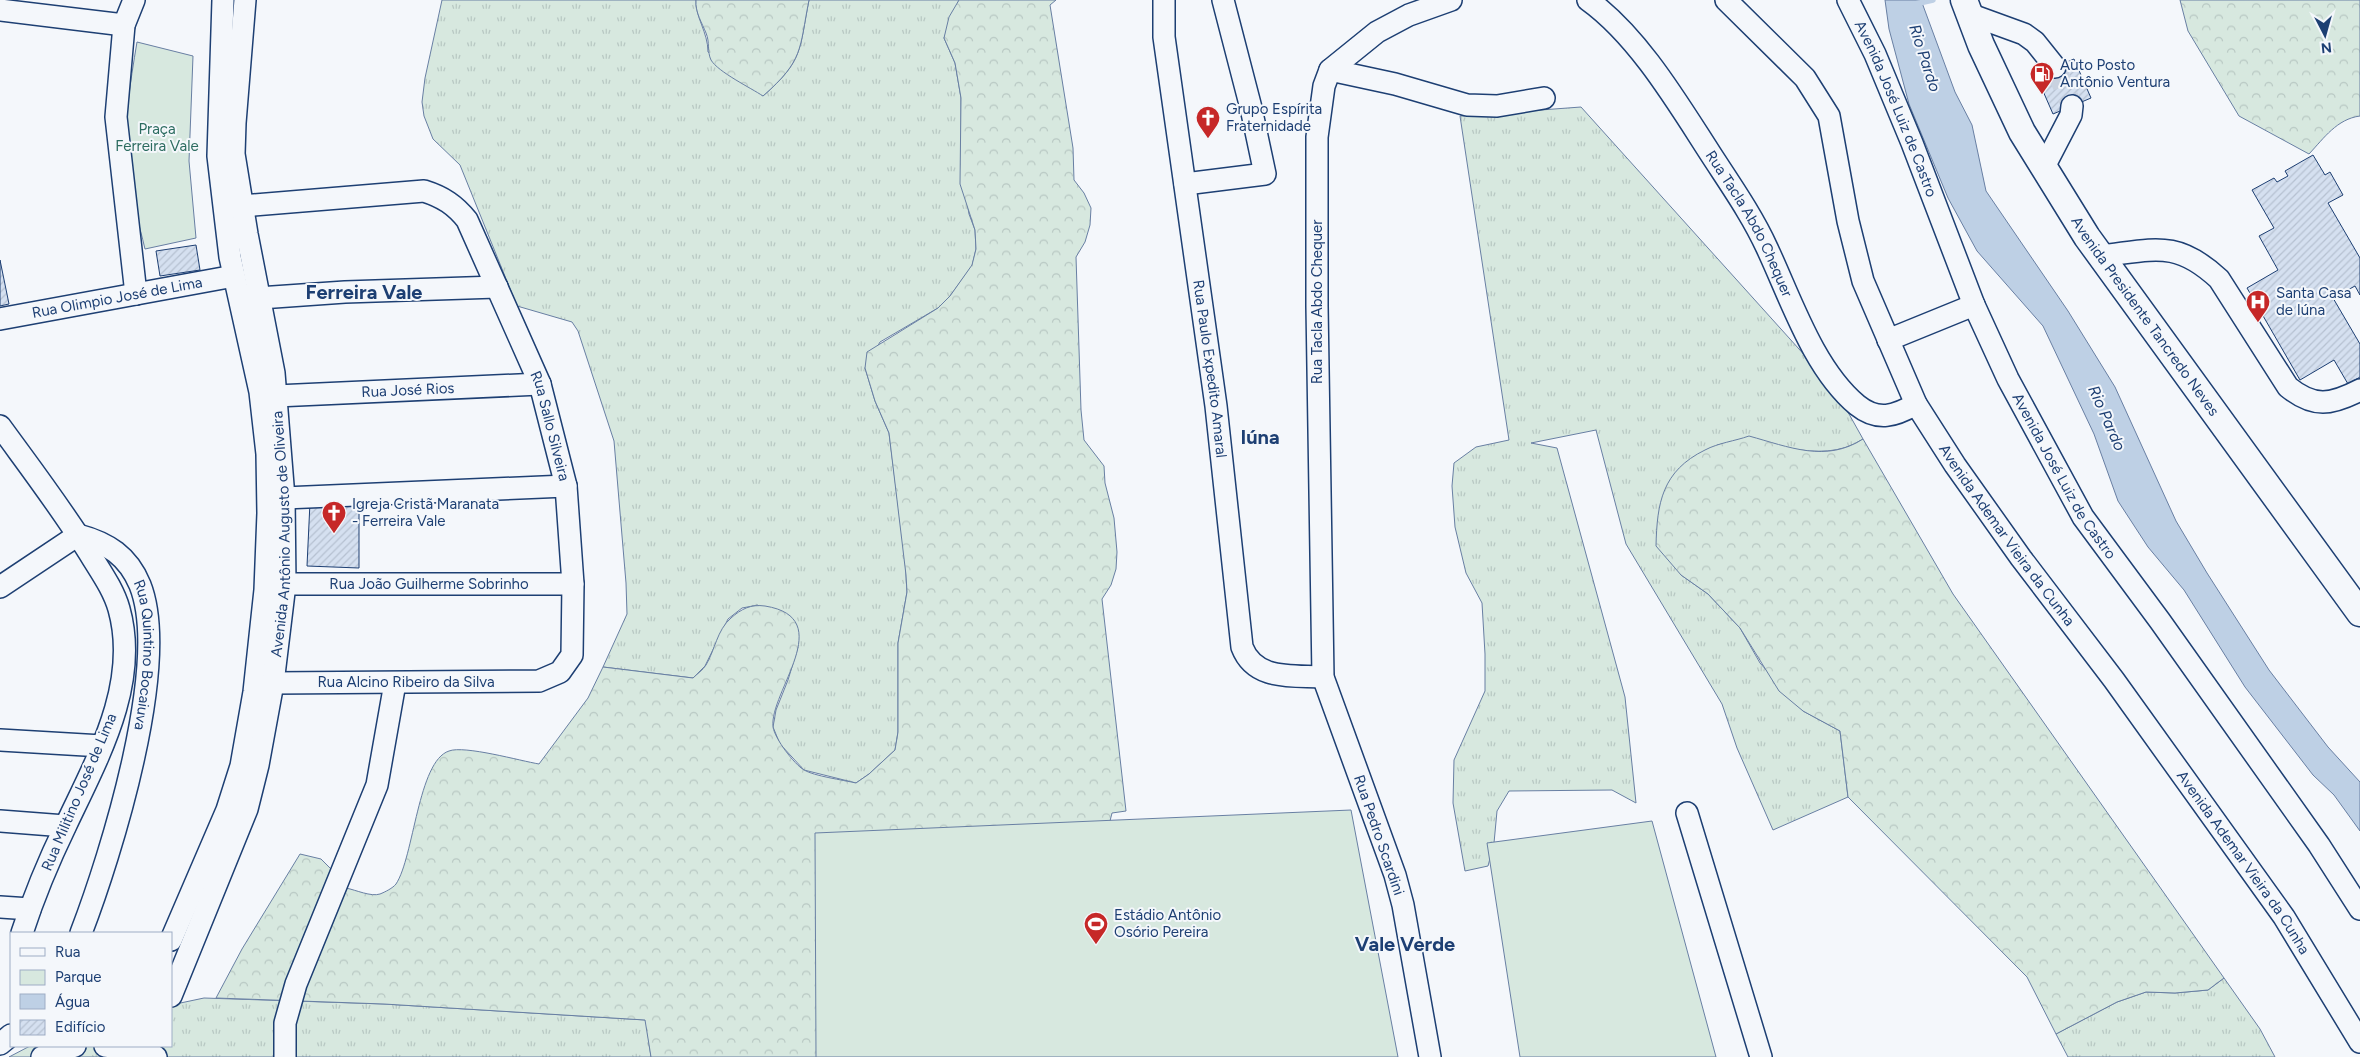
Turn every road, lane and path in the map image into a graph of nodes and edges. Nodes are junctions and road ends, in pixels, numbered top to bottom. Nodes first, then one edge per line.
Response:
1 (134, 0) edge
2 (224, 0) edge
3 (245, 0) edge
4 (1164, 0) edge
5 (1223, 0) edge
6 (1451, 0) edge
7 (1588, 0) edge
8 (1726, 0) edge
9 (1848, 0) edge
10 (1966, 7) edge
11 (0, 10) edge
12 (124, 26) junction
13 (2055, 67) tunnel mouth
14 (1330, 70) junction
15 (1544, 98) dead end
16 (2072, 106) tunnel mouth
17 (2043, 169) junction
18 (1185, 184) junction
19 (242, 206) junction
20 (2100, 256) junction
21 (234, 276) junction
22 (497, 288) junction
23 (136, 294) junction
24 (249, 298) junction
25 (1974, 305) junction
26 (0, 319) edge
27 (1888, 340) junction
28 (540, 384) junction
29 (2360, 390) edge
30 (276, 396) junction
31 (1916, 404) junction
32 (0, 426) edge
33 (566, 486) junction
34 (284, 498) junction
35 (78, 534) junction
36 (285, 584) junction
37 (573, 584) junction
38 (0, 587) edge
39 (2360, 612) edge
40 (1323, 677) junction
41 (539, 681) joint
42 (395, 682) junction
43 (273, 683) junction
44 (0, 740) edge
45 (102, 746) junction
46 (1687, 814) dead end
47 (0, 821) edge
48 (65, 826) junction
49 (0, 907) edge
50 (30, 909) junction
51 (2360, 909) edge
52 (22, 932) edge
53 (81, 932) edge
54 (172, 938) edge
55 (172, 994) edge
56 (10, 1036) edge
57 (2360, 1042) edge
58 (0, 1044) edge
59 (72, 1047) edge
60 (116, 1047) edge
61 (153, 1052) edge
62 (42, 1057) edge
63 (286, 1057) edge
64 (1430, 1057) edge
65 (1761, 1057) edge

1 - 12 street
2 - 21 street, Avenida Antônio Augusto de Oliveira
3 - 19 street, Avenida Antônio Augusto de Oliveira
4 - 18 street, Rua Paulo Expedito Amaral
5 - 18 street
6 - 14 street
7 - 31 street, Rua Tacla Abdo Chequer
8 - 27 street, Avenida Ademar Vieira da Cunha
9 - 25 street, Avenida José Luiz de Castro
10 - 13 street
10 - 17 main road, Avenida Presidente Tancredo Neves
11 - 12 street
12 - 23 street
14 - 15 street
14 - 40 street, Rua Tacla Abdo Chequer
16 - 17 street
17 - 20 main road, Avenida Presidente Tancredo Neves
18 - 40 street, Rua Paulo Expedito Amaral
19 - 22 street, Rua Sallo Silveira
19 - 24 street, Avenida Antônio Augusto de Oliveira
20 - 29 street
20 - 39 main road, Avenida Presidente Tancredo Neves
21 - 23 street, Rua Olimpio José de Lima
21 - 24 street, Avenida Antônio Augusto de Oliveira
22 - 24 street
22 - 28 street, Rua Sallo Silveira
23 - 26 street, Rua Olimpio José de Lima
24 - 30 street, Avenida Antônio Augusto de Oliveira
24 - 54 street, Avenida Antônio Augusto de Oliveira
25 - 27 street
25 - 51 street, Avenida José Luiz de Castro
27 - 31 street, Avenida Ademar Vieira da Cunha
28 - 30 street, Rua José Rios
28 - 33 street, Rua Sallo Silveira
30 - 34 street, Avenida Antônio Augusto de Oliveira
31 - 57 street, Avenida Ademar Vieira da Cunha
32 - 35 street
33 - 34 street
33 - 37 street, Rua Sallo Silveira
34 - 36 street, Avenida Antônio Augusto de Oliveira
35 - 38 street
35 - 45 street, Rua Militino José de Lima
35 - 53 street, Rua Quintino Bocaiuva
36 - 37 street, Rua João Guilherme Sobrinho
36 - 43 street, Avenida Antônio Augusto de Oliveira
37 - 41 street, Rua Sallo Silveira
40 - 64 street, Rua Pedro Scardini
41 - 42 street, Rua Alcino Ribeiro da Silva
42 - 43 street, Rua Alcino Ribeiro da Silva
42 - 63 street
43 - 55 street, Avenida Antônio Augusto de Oliveira
44 - 45 street
45 - 48 street, Rua Militino José de Lima
46 - 65 street
47 - 48 street
48 - 50 street, Rua Militino José de Lima
49 - 50 street
50 - 52 street, Rua Militino José de Lima
56 - 58 street
59 - 62 street
60 - 61 street

